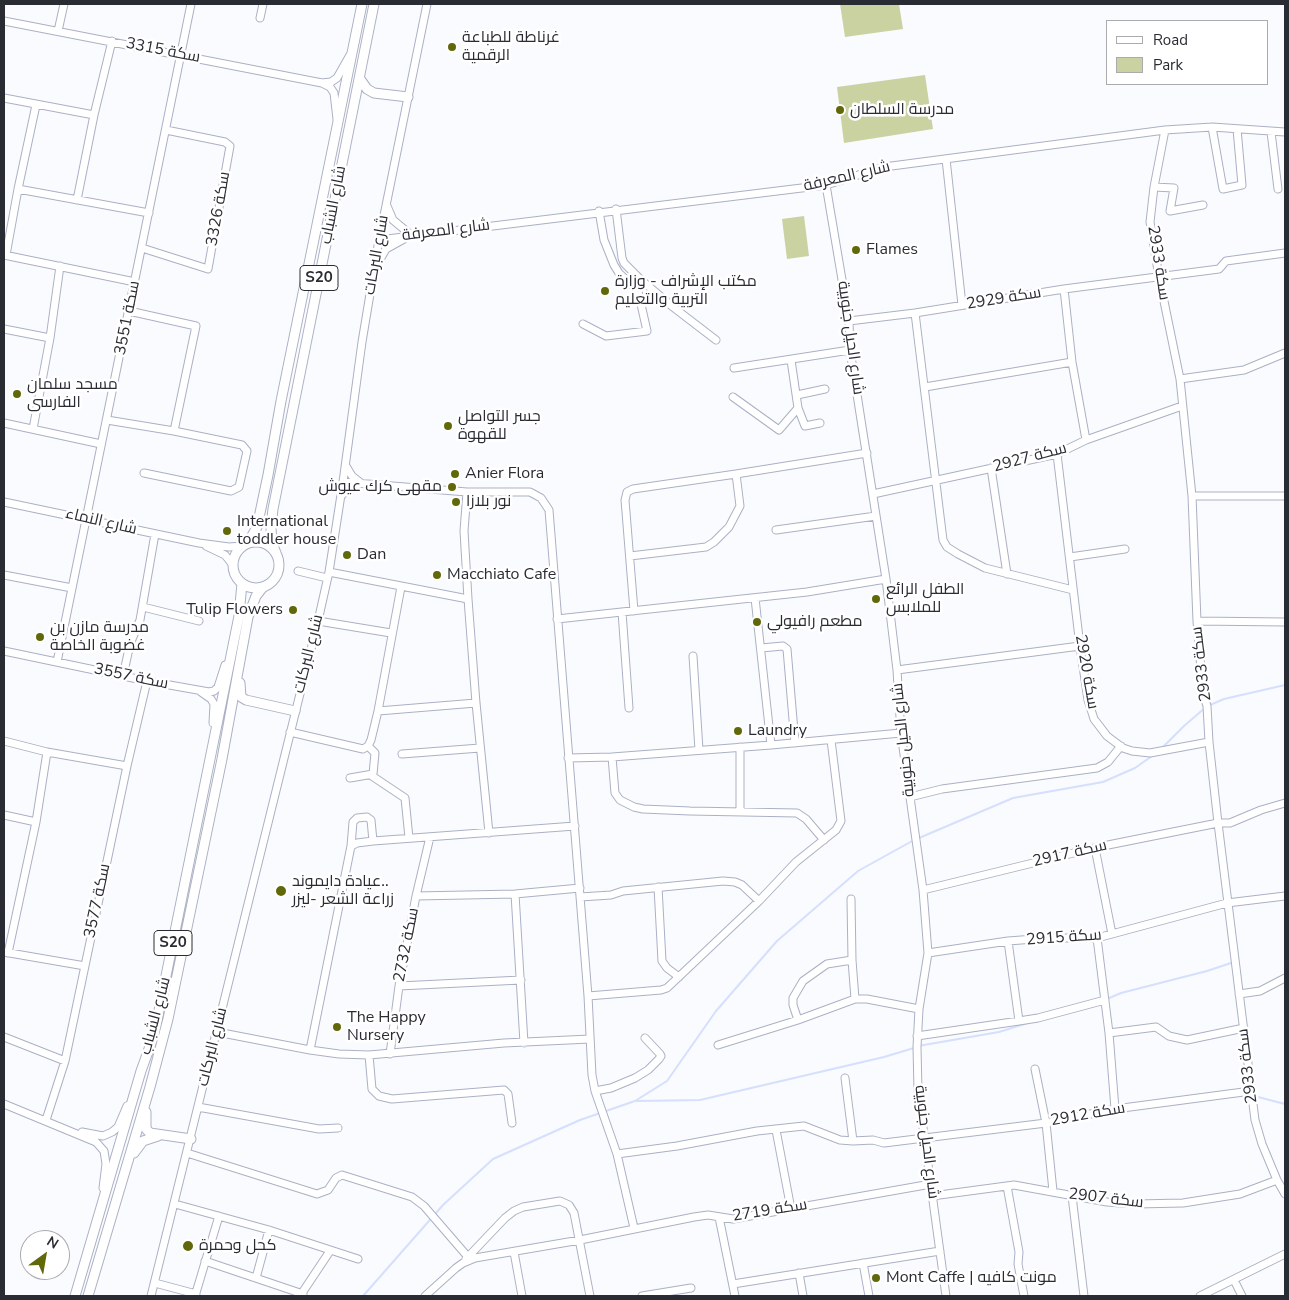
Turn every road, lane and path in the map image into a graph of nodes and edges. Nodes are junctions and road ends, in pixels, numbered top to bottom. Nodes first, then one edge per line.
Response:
1 (64, 4) edge
2 (192, 4) edge
3 (263, 4) edge
4 (362, 4) edge
5 (374, 4) edge
6 (427, 4) edge
7 (260, 18) dead end
8 (4, 21) edge
9 (58, 31) junction
10 (112, 42) junction
11 (352, 50) junction
12 (181, 54) junction
13 (360, 78) junction
14 (322, 83) junction
15 (374, 93) junction
16 (408, 97) junction
17 (4, 98) edge
18 (355, 103) junction
19 (36, 104) junction
20 (94, 115) junction
21 (337, 124) junction
22 (1212, 127) junction
23 (1237, 129) junction
24 (166, 130) junction
25 (1165, 130) junction
26 (1271, 132) junction
27 (1285, 132) edge
28 (946, 159) junction
29 (826, 184) junction
30 (1154, 187) junction
31 (18, 189) junction
32 (1278, 189) dead end
33 (77, 200) junction
34 (386, 202) junction
35 (1202, 205) dead end
36 (616, 209) junction
37 (599, 211) junction
38 (149, 213) junction
39 (412, 236) junction
40 (379, 240) junction
41 (142, 248) junction
42 (1285, 253) edge
43 (5, 255) edge
44 (60, 266) junction
45 (374, 272) junction
46 (1158, 277) junction
47 (135, 282) junction
48 (1064, 289) junction
49 (962, 305) junction
50 (130, 311) junction
51 (915, 313) junction
52 (849, 321) junction
53 (583, 324) dead end
54 (4, 329) edge
55 (50, 338) junction
56 (716, 340) dead end
57 (850, 350) junction
58 (1285, 353) edge
59 (791, 360) junction
60 (1072, 362) junction
61 (734, 368) dead end
62 (1180, 379) junction
63 (925, 386) junction
64 (826, 388) dead end
65 (797, 395) junction
66 (733, 397) dead end
67 (1182, 406) junction
68 (798, 408) junction
69 (107, 420) junction
70 (4, 423) edge
71 (820, 423) dead end
72 (33, 429) junction
73 (174, 431) junction
74 (1086, 440) junction
75 (101, 444) junction
76 (867, 453) junction
77 (1057, 454) junction
78 (346, 465) junction
79 (991, 468) junction
80 (144, 472) dead end
81 (736, 474) junction
82 (937, 480) junction
83 (343, 482) junction
84 (360, 483) junction
85 (467, 492) junction
86 (873, 494) junction
87 (1192, 496) junction
88 (1285, 496) edge
89 (341, 497) junction
90 (4, 502) edge
91 (876, 516) junction
92 (87, 518) junction
93 (776, 530) dead end
94 (155, 534) junction
95 (199, 543) junction
96 (245, 545) junction
97 (1125, 549) dead end
98 (276, 553) junction
99 (630, 556) junction
100 (1070, 557) junction
101 (233, 565) junction
102 (298, 571) dead end
103 (1007, 574) junction
104 (4, 575) edge
105 (328, 575) junction
106 (886, 579) junction
107 (242, 583) junction
108 (263, 587) junction
109 (401, 587) junction
110 (72, 588) junction
111 (1074, 590) junction
112 (756, 598) junction
113 (468, 599) junction
114 (143, 607) junction
115 (634, 611) junction
116 (622, 612) junction
117 (557, 620) junction
118 (199, 621) dead end
119 (318, 621) junction
120 (1197, 621) junction
121 (1285, 622) edge
122 (236, 632) junction
123 (392, 633) junction
124 (245, 640) junction
125 (1080, 646) junction
126 (760, 648) junction
127 (4, 651) edge
128 (693, 656) dead end
129 (57, 662) junction
130 (897, 670) junction
131 (123, 676) junction
132 (147, 681) junction
133 (199, 691) junction
134 (261, 703) junction
135 (476, 703) junction
136 (628, 708) dead end
137 (295, 711) junction
138 (378, 712) junction
139 (290, 732) junction
140 (901, 732) junction
141 (831, 740) junction
142 (4, 741) edge
143 (1209, 742) junction
144 (795, 743) junction
145 (770, 745) junction
146 (368, 746) junction
147 (1121, 746) junction
148 (740, 747) junction
149 (480, 748) junction
150 (699, 750) junction
151 (47, 752) junction
152 (402, 754) dead end
153 (612, 757) junction
154 (568, 758) junction
155 (222, 759) junction
156 (127, 766) junction
157 (207, 770) junction
158 (372, 776) junction
159 (350, 778) dead end
160 (910, 797) junction
161 (1285, 803) edge
162 (740, 812) junction
163 (4, 815) edge
164 (36, 822) junction
165 (1218, 823) junction
166 (575, 826) junction
167 (489, 833) junction
168 (430, 837) junction
169 (409, 838) junction
170 (824, 840) junction
171 (373, 841) junction
172 (351, 846) junction
173 (1095, 848) junction
174 (658, 887) junction
175 (580, 888) junction
176 (923, 890) junction
177 (515, 894) junction
178 (416, 896) junction
179 (1285, 896) edge
180 (580, 897) junction
181 (851, 899) dead end
182 (759, 900) junction
183 (1227, 903) junction
184 (1112, 934) junction
185 (1097, 938) junction
186 (1008, 941) junction
187 (6, 952) edge
188 (928, 953) junction
189 (852, 960) junction
190 (85, 966) junction
191 (679, 977) junction
192 (1285, 978) edge
193 (521, 980) junction
194 (399, 986) junction
195 (1239, 994) junction
196 (588, 996) junction
197 (855, 999) junction
198 (1104, 1000) junction
199 (919, 1009) junction
200 (798, 1020) junction
201 (1020, 1021) junction
202 (1244, 1028) junction
203 (217, 1032) junction
204 (1109, 1033) junction
205 (917, 1036) junction
206 (4, 1037) edge
207 (645, 1038) dead end
208 (590, 1040) junction
209 (524, 1043) junction
210 (718, 1045) dead end
211 (310, 1050) junction
212 (390, 1054) junction
213 (369, 1055) junction
214 (65, 1061) junction
215 (1035, 1069) dead end
216 (141, 1071) junction
217 (845, 1078) dead end
218 (150, 1087) junction
219 (595, 1091) junction
220 (1251, 1091) junction
221 (4, 1104) edge
222 (198, 1107) junction
223 (1116, 1109) junction
224 (46, 1120) junction
225 (512, 1123) dead end
226 (1046, 1123) junction
227 (63, 1127) junction
228 (338, 1128) dead end
229 (776, 1130) junction
230 (164, 1135) junction
231 (191, 1139) junction
232 (924, 1139) junction
233 (853, 1141) junction
234 (187, 1153) junction
235 (617, 1154) junction
236 (124, 1174) junction
237 (1276, 1180) junction
238 (931, 1184) junction
239 (1007, 1186) junction
240 (1053, 1192) junction
241 (1285, 1194) edge
242 (932, 1196) junction
243 (1072, 1196) junction
244 (175, 1204) junction
245 (791, 1208) junction
246 (219, 1216) junction
247 (719, 1217) junction
248 (634, 1228) junction
249 (268, 1230) junction
250 (93, 1233) junction
251 (580, 1240) junction
252 (330, 1251) junction
253 (940, 1251) junction
254 (514, 1252) junction
255 (1285, 1254) edge
256 (358, 1259) dead end
257 (466, 1260) junction
258 (205, 1261) junction
259 (863, 1263) junction
260 (799, 1273) junction
261 (256, 1278) junction
262 (1234, 1280) junction
263 (155, 1283) junction
264 (732, 1284) junction
265 (691, 1288) dead end
266 (195, 1295) edge
267 (302, 1295) edge
268 (664, 1295) edge
269 (75, 1296) edge
270 (88, 1296) edge
271 (151, 1296) edge
272 (425, 1296) edge
273 (522, 1296) edge
274 (590, 1296) edge
275 (642, 1296) edge
276 (735, 1296) edge
277 (803, 1296) edge
278 (869, 1296) edge
279 (946, 1296) edge
280 (1024, 1296) edge
281 (1084, 1296) edge
282 (1200, 1296) edge
283 (1242, 1296) edge

1 - 9 street
2 - 12 street, سكة 3551
3 - 7 street
4 - 11 main road, شارع الشباب / S20
5 - 13 main road, شارع الشباب / S20
6 - 16 street, شارع البركات
8 - 9 street, سكة 3315
9 - 10 street, سكة 3315
10 - 12 street, سكة 3315
10 - 20 street
11 - 14 street
11 - 21 main road, شارع الشباب / S20
12 - 14 street, سكة 3315
12 - 24 street, سكة 3551
13 - 15 main road
13 - 18 main road, شارع الشباب / S20
14 - 21 street
15 - 16 main road
15 - 18 main road
16 - 34 street, شارع البركات
17 - 19 street
18 - 98 main road, شارع الشباب / S20
19 - 20 street
19 - 31 street
20 - 33 street
21 - 96 main road, شارع الشباب / S20
22 - 23 street, شارع المعرفة
22 - 23 street
22 - 25 street, شارع المعرفة
23 - 26 street, شارع المعرفة
24 - 38 street, سكة 3551
24 - 41 street, سكة 3326
25 - 28 street, شارع المعرفة
25 - 30 street, سكة 2933
26 - 27 street, شارع المعرفة
26 - 32 street
28 - 29 street, شارع المعرفة
28 - 49 street
29 - 36 street, شارع المعرفة
29 - 52 street, شارع الحيل جنوبية
30 - 35 street
30 - 46 street, سكة 2933
31 - 33 street
31 - 43 street
33 - 38 street
34 - 39 street
34 - 40 street, شارع البركات
36 - 37 street, شارع المعرفة
36 - 56 street
37 - 39 street, شارع المعرفة
37 - 53 street
38 - 41 street, سكة 3551
39 - 40 street, شارع المعرفة
39 - 45 street
40 - 45 street, شارع البركات
41 - 47 street, سكة 3551
42 - 46 street, سكة 2929
43 - 44 street
44 - 47 street
44 - 55 street
45 - 78 street, شارع البركات
46 - 48 street, سكة 2929
46 - 62 street, سكة 2933
47 - 50 street, سكة 3551
48 - 49 street, سكة 2929
48 - 60 street
49 - 51 street, سكة 2929
50 - 69 street, سكة 3551
50 - 73 street
51 - 52 street, سكة 2929
51 - 63 street
52 - 57 street, شارع الحيل جنوبية
54 - 55 street
55 - 72 street
57 - 59 street
57 - 76 street, شارع الحيل جنوبية
58 - 62 street
59 - 61 street
59 - 65 street
60 - 63 street
60 - 74 street
62 - 67 street, سكة 2933
63 - 82 street
64 - 65 street
65 - 68 street
66 - 68 street
67 - 74 street, سكة 2927
67 - 87 street, سكة 2933
68 - 71 street
69 - 73 street
69 - 75 street, سكة 3551
70 - 72 street
72 - 75 street
73 - 80 street
74 - 77 street, سكة 2927
75 - 92 street, سكة 3551
76 - 81 street
76 - 86 street, شارع الحيل جنوبية
77 - 79 street, سكة 2927
77 - 100 street, سكة 2920
78 - 83 street, شارع البركات
78 - 84 street
79 - 82 street, سكة 2927
79 - 103 street
81 - 99 street
81 - 99 street
82 - 86 street, سكة 2927
82 - 103 street
83 - 84 street
83 - 89 street, شارع البركات
84 - 85 street
84 - 89 street
85 - 113 street
85 - 117 street
86 - 91 street, شارع الحيل جنوبية
87 - 88 street
87 - 120 street, سكة 2933
89 - 105 street, شارع البركات
90 - 92 street, شارع النماء
91 - 93 street
91 - 106 street, شارع الحيل جنوبية
92 - 94 street, شارع النماء
92 - 110 street, سكة 3551
94 - 95 street, شارع النماء
94 - 114 street
95 - 96 street, شارع النماء
95 - 101 street, شارع النماء
96 - 98 main road
96 - 101 main road, S20
97 - 100 street
98 - 108 main road, S20
99 - 115 street
100 - 111 street, سكة 2920
101 - 107 main road
102 - 105 street
103 - 111 street
104 - 110 street
105 - 109 street
105 - 119 street, شارع البركات
106 - 112 street
106 - 130 street, شارع الحيل جنوبية
107 - 108 main road
107 - 122 main road, شارع الشباب / S20
108 - 124 main road, شارع الشباب / S20
109 - 113 street
109 - 123 street
110 - 129 street, سكة 3551
111 - 125 street, سكة 2920
112 - 115 street
112 - 126 street
113 - 135 street
114 - 118 street
114 - 131 street
115 - 116 street
116 - 117 street
116 - 136 street
117 - 154 street
119 - 123 street
119 - 137 street, شارع البركات
120 - 121 street
120 - 143 street, سكة 2933
122 - 133 street
122 - 157 main road, شارع الشباب / S20
123 - 138 street
124 - 134 main road
124 - 155 main road, شارع الشباب / S20
125 - 130 street
125 - 147 street, سكة 2920
126 - 144 street
126 - 145 street
127 - 129 street, سكة 3557
128 - 150 street
129 - 131 street, سكة 3557
130 - 140 street, شارع الحيل جنوبية
131 - 132 street, سكة 3557
132 - 133 street, سكة 3557
132 - 156 street, سكة 3577
133 - 157 street
134 - 137 main road
134 - 155 main road
135 - 138 street
135 - 149 street
137 - 139 street, شارع البركات
138 - 146 street
139 - 146 street
139 - 203 street, شارع البركات
140 - 141 street
140 - 160 street, شارع الحيل جنوبية
141 - 144 street
141 - 170 street
142 - 151 street
143 - 147 street, سكة 2920
143 - 165 street, سكة 2933
144 - 145 street
145 - 148 street
146 - 158 street
147 - 160 street
148 - 150 street
148 - 162 street
149 - 152 street
149 - 167 street
150 - 153 street
151 - 156 street
151 - 164 street
153 - 154 street
153 - 162 street
154 - 166 street
155 - 218 main road, شارع الشباب / S20
156 - 190 street, سكة 3577
157 - 216 main road, شارع الشباب / S20
158 - 159 street
158 - 169 street
160 - 176 street, شارع الحيل جنوبية
161 - 165 street, سكة 2917
162 - 170 street
163 - 164 street
164 - 187 street
165 - 173 street, سكة 2917
165 - 183 street, سكة 2933
166 - 167 street
166 - 175 street
167 - 168 street
168 - 169 street
168 - 178 street, سكة 2732
169 - 171 street
170 - 182 street
171 - 172 street
171 - 172 street
172 - 211 street
173 - 176 street, سكة 2917
173 - 184 street
174 - 180 street
174 - 182 street
174 - 191 street
175 - 177 street
175 - 180 street
176 - 188 street, شارع الحيل جنوبية
177 - 178 street
177 - 193 street
178 - 194 street, سكة 2732
179 - 183 street, سكة 2915
180 - 196 street
181 - 189 street
182 - 191 street
183 - 184 street, سكة 2915
183 - 195 street, سكة 2933
184 - 185 street, سكة 2915
185 - 186 street, سكة 2915
185 - 198 street
186 - 188 street, سكة 2915
186 - 201 street
187 - 190 street
188 - 199 street, شارع الحيل جنوبية
189 - 197 street
189 - 200 street
190 - 214 street, سكة 3577
191 - 196 street
192 - 195 street
193 - 194 street
193 - 209 street
194 - 212 street, سكة 2732
195 - 202 street, سكة 2933
196 - 208 street
197 - 199 street
197 - 200 street
198 - 201 street
198 - 204 street
199 - 205 street, شارع الحيل جنوبية
200 - 210 street
201 - 205 street
202 - 204 street
202 - 220 street, سكة 2933
203 - 211 street
203 - 222 street, شارع البركات
204 - 223 street
205 - 232 street, شارع الحيل جنوبية
206 - 214 street
207 - 219 street
208 - 209 street
208 - 219 street
209 - 212 street
211 - 213 street
212 - 213 street
213 - 225 street
214 - 224 street, سكة 3577
215 - 226 street
216 - 227 street
216 - 250 main road, شارع الشباب / S20
217 - 233 street
218 - 230 main road
218 - 236 main road, شارع الشباب / S20
219 - 235 street
220 - 223 street, سكة 2912
220 - 237 street, سكة 2933
221 - 224 street
222 - 228 street
222 - 231 street, شارع البركات
223 - 226 street, سكة 2912
224 - 227 street
226 - 232 street, سكة 2912
226 - 240 street
227 - 250 street
229 - 233 street, سكة 2912
229 - 235 street, سكة 2912
229 - 245 street
230 - 231 main road
230 - 236 main road
231 - 234 street, شارع البركات
232 - 233 street, سكة 2912
232 - 238 street, شارع الحيل جنوبية
234 - 244 street, شارع البركات
234 - 257 street
235 - 248 street
236 - 270 main road, شارع الشباب / S20
237 - 241 street, سكة 2933
237 - 243 street, سكة 2907
238 - 242 street, شارع الحيل جنوبية
238 - 245 street, سكة 2719
239 - 240 street, سكة 2907
239 - 242 street, سكة 2907
239 - 280 street
240 - 243 street, سكة 2907
242 - 253 street, شارع الحيل جنوبية
243 - 281 street
244 - 246 street
244 - 263 street, شارع البركات
245 - 247 street, سكة 2719
246 - 249 street
246 - 258 street
247 - 248 street, سكة 2719
247 - 264 street
248 - 251 street, سكة 2719
249 - 252 street
249 - 261 street
250 - 269 main road, شارع الشباب / S20
251 - 254 street, سكة 2719
251 - 257 street, سكة 2719
251 - 274 street, سكة 2719
252 - 256 street
252 - 267 street
253 - 259 street
253 - 279 street, شارع الحيل جنوبية
254 - 257 street, سكة 2719
254 - 273 street
255 - 262 street
257 - 272 street, سكة 2719
258 - 261 street
258 - 266 street
259 - 260 street
259 - 278 street
260 - 264 street
260 - 277 street
261 - 267 street
262 - 282 street
262 - 283 street
263 - 266 street
263 - 271 street, شارع البركات
264 - 276 street
265 - 268 street
268 - 275 street

